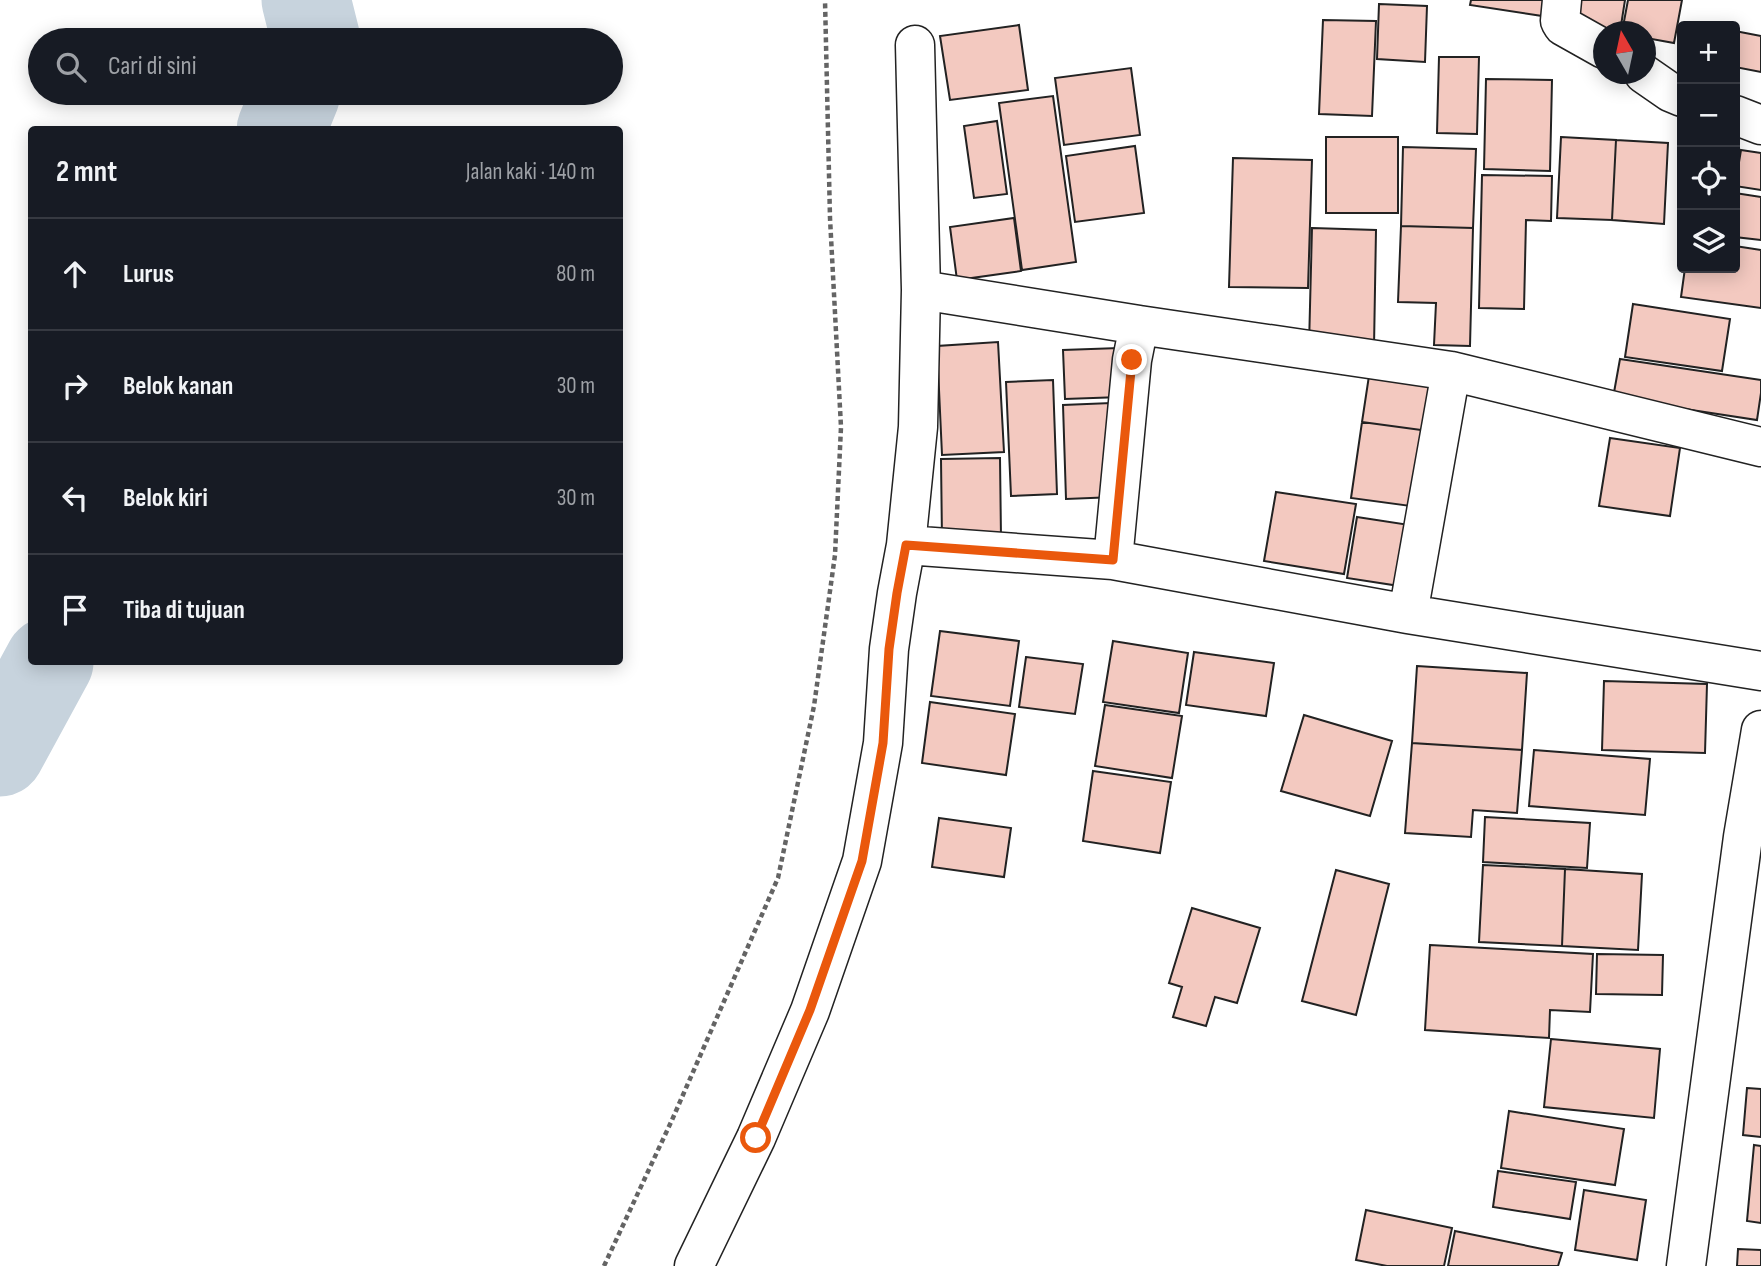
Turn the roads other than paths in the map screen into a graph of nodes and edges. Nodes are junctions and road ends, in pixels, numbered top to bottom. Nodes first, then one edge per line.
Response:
1 (1562, 0) edge
2 (1593, 43) edge
3 (915, 45) dead end
4 (1656, 82) edge
5 (1677, 95) edge
6 (1740, 117) edge
7 (1761, 125) edge
8 (921, 290) junction
9 (1139, 325) junction
10 (1451, 370) junction
11 (1761, 447) edge
12 (906, 545) junction
13 (1113, 560) junction
14 (1408, 614) junction
15 (1761, 671) edge
16 (1761, 730) edge
17 (1752, 838) edge
18 (694, 1266) edge
19 (1686, 1266) edge

1 - 2 street
3 - 8 street
4 - 5 street
6 - 7 street
8 - 9 street
8 - 12 street
9 - 10 street
9 - 13 street
10 - 11 street
10 - 14 street
12 - 13 street
12 - 18 street
13 - 14 street
14 - 15 street
16 - 17 street
17 - 19 street

